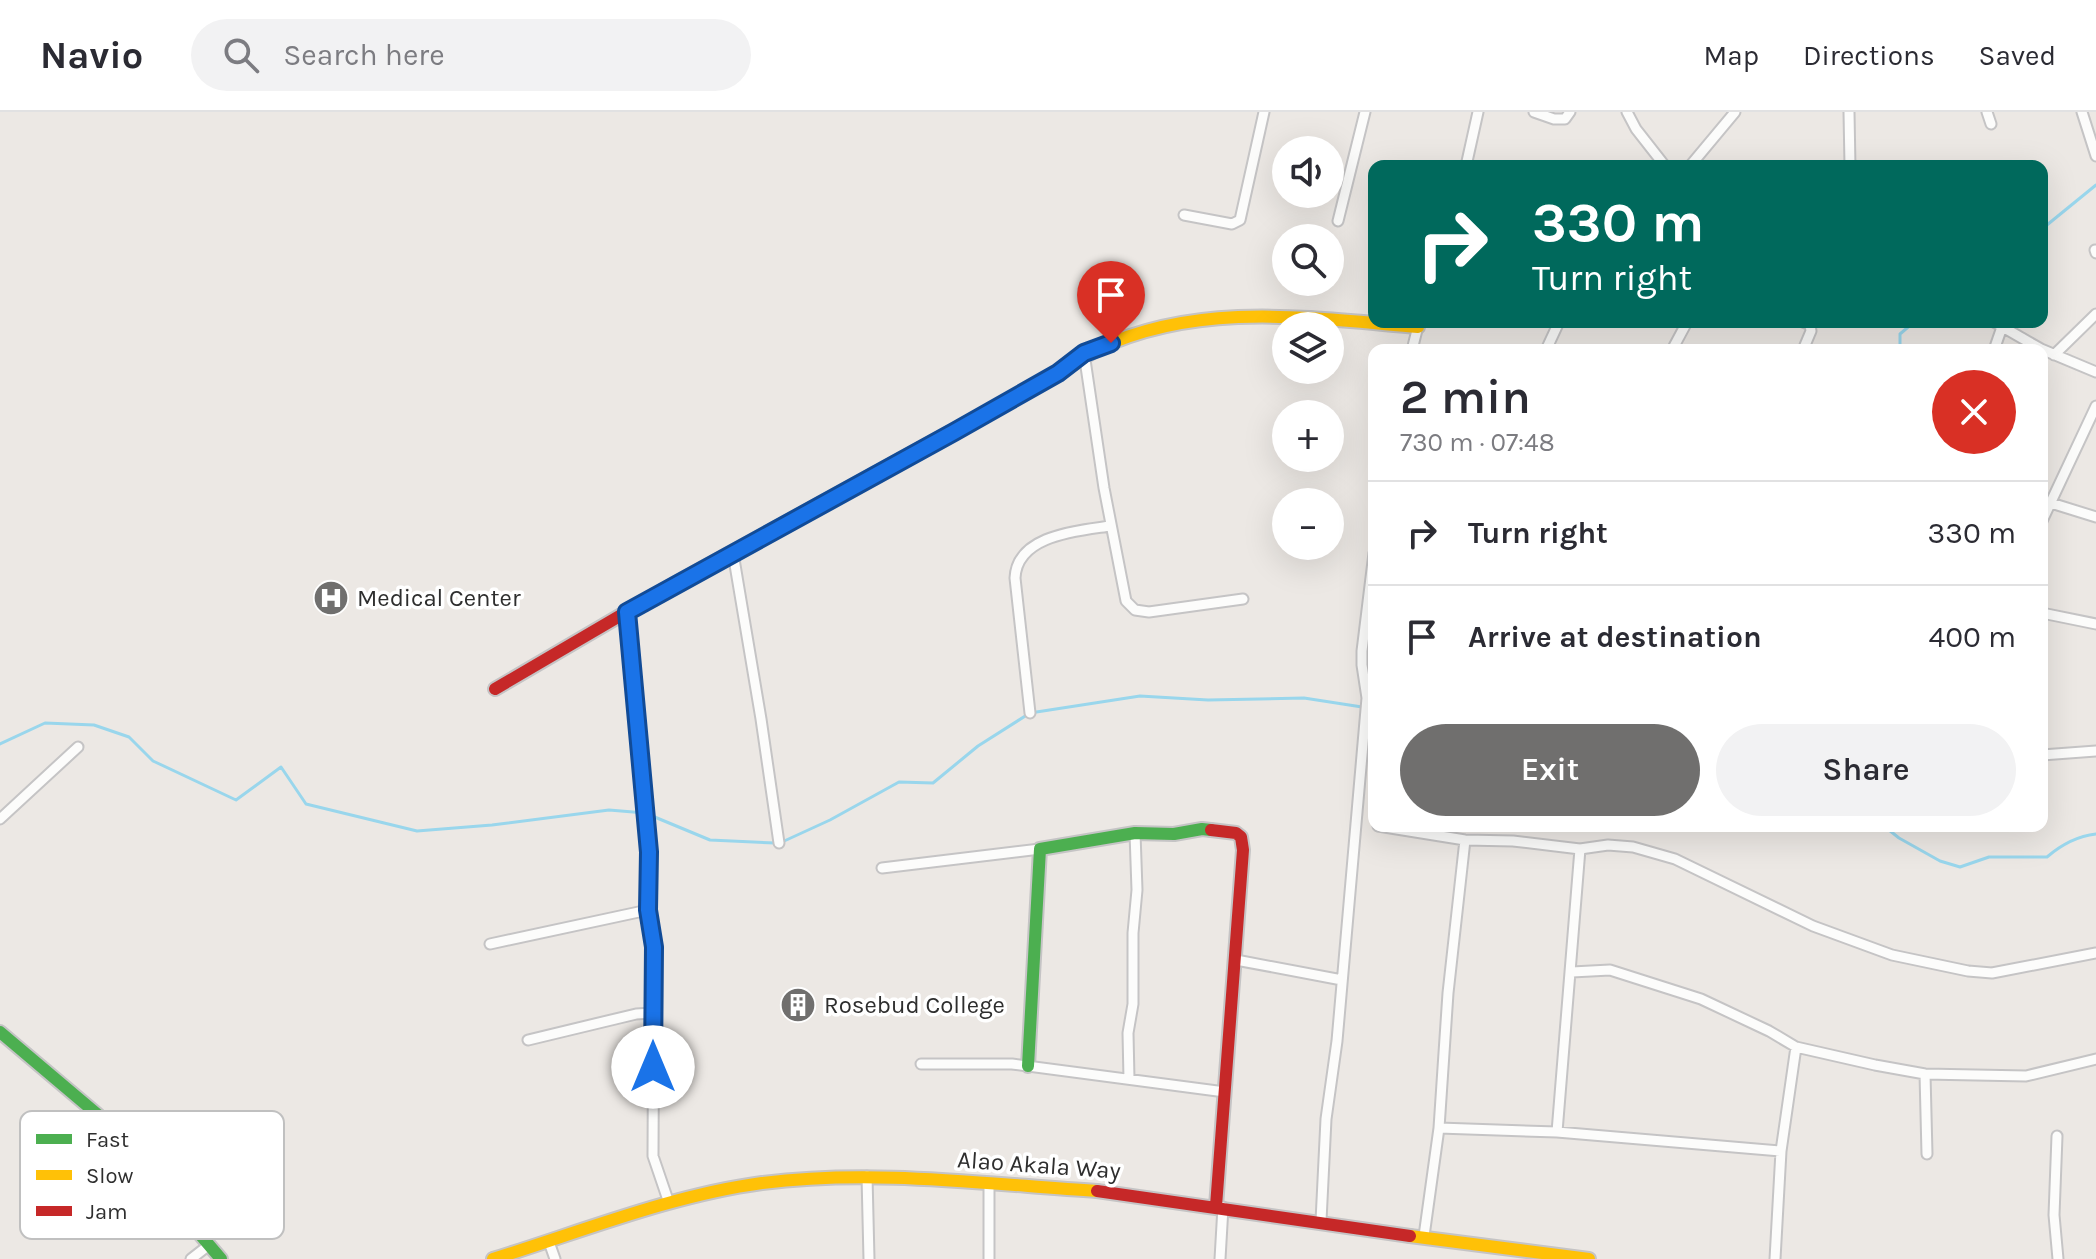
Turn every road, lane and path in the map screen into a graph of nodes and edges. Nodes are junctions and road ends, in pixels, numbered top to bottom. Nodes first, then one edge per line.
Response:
1 (1264, 112) edge
2 (1365, 112) edge
3 (1478, 112) edge
4 (1534, 112) edge
5 (1570, 112) edge
6 (1627, 112) edge
7 (1735, 112) edge
8 (1849, 112) edge
9 (1987, 112) edge
10 (2082, 112) edge
11 (1991, 124) dead end
12 (2096, 156) edge
13 (1471, 160) edge
14 (1660, 160) edge
15 (1695, 160) edge
16 (1850, 160) edge
17 (1184, 215) dead end
18 (1338, 221) dead end
19 (2096, 314) edge
20 (1368, 321) edge
21 (2005, 328) edge
22 (2034, 344) edge
23 (2048, 352) edge
24 (1084, 353) junction
25 (2054, 355) junction
26 (2096, 372) edge
27 (2096, 406) edge
28 (2051, 503) junction
29 (2048, 509) edge
30 (2096, 517) edge
31 (1110, 526) junction
32 (733, 553) junction
33 (1243, 599) dead end
34 (627, 612) junction
35 (1368, 612) edge
36 (2048, 614) edge
37 (2096, 624) edge
38 (495, 689) dead end
39 (1030, 713) dead end
40 (78, 747) dead end
41 (2096, 751) edge
42 (2048, 755) edge
43 (0, 819) edge
44 (1356, 821) junction
45 (1368, 824) edge
46 (1414, 832) edge
47 (1135, 833) junction
48 (1465, 840) junction
49 (779, 843) dead end
50 (1040, 849) junction
51 (1580, 849) junction
52 (882, 868) dead end
53 (648, 910) junction
54 (490, 944) dead end
55 (2096, 953) edge
56 (1236, 960) junction
57 (1572, 972) junction
58 (1342, 980) junction
59 (653, 1013) junction
60 (0, 1032) edge
61 (528, 1040) dead end
62 (1796, 1047) junction
63 (2096, 1059) edge
64 (921, 1064) dead end
65 (1028, 1066) junction
66 (1925, 1074) junction
67 (1129, 1079) junction
68 (1225, 1092) junction
69 (93, 1111) edge
70 (1439, 1128) junction
71 (1557, 1132) junction
72 (2057, 1136) dead end
73 (1781, 1151) junction
74 (1927, 1154) dead end
75 (867, 1176) junction
76 (989, 1185) junction
77 (669, 1203) junction
78 (1220, 1206) junction
79 (1321, 1221) junction
80 (1424, 1236) junction
81 (204, 1239) edge
82 (549, 1242) junction
83 (209, 1245) junction
84 (1527, 1256) edge
85 (191, 1259) edge
86 (221, 1259) edge
87 (493, 1259) edge
88 (555, 1259) edge
89 (869, 1259) edge
90 (990, 1259) edge
91 (1220, 1259) edge
92 (1589, 1259) edge
93 (1775, 1259) edge
94 (2058, 1259) edge

1 - 17 street
2 - 18 street
3 - 13 street
4 - 5 street
6 - 14 street
7 - 15 street
8 - 16 street
9 - 11 street
10 - 12 street
19 - 25 street
20 - 24 street
21 - 22 street
23 - 25 street
24 - 31 street
24 - 32 street
25 - 26 street
27 - 28 street
28 - 29 street
28 - 30 street
31 - 33 street
31 - 39 street
32 - 34 street
32 - 49 street
34 - 38 street
34 - 53 street
35 - 44 street
36 - 37 street
40 - 43 street
41 - 42 street
44 - 45 street
44 - 58 street
46 - 48 street
47 - 50 street
47 - 56 street
47 - 67 street
48 - 51 street
48 - 70 street
50 - 52 street
50 - 65 street
51 - 55 street
51 - 57 street
53 - 54 street
53 - 59 street
56 - 58 street
56 - 68 street
57 - 62 street
57 - 71 street
58 - 79 street
59 - 61 street
59 - 77 street
60 - 69 street
62 - 66 street
62 - 73 street
63 - 66 street
64 - 65 street
65 - 67 street
66 - 74 street
67 - 68 street
68 - 78 street
70 - 71 street
70 - 80 street
71 - 73 street
72 - 94 street
73 - 93 street
75 - 76 street, Alao Akala Way
75 - 77 street, Alao Akala Way
75 - 89 street
76 - 78 street, Alao Akala Way
76 - 90 street
77 - 82 street, Alao Akala Way
78 - 79 street, Alao Akala Way
78 - 91 street
79 - 80 street, Alao Akala Way
80 - 84 street, Alao Akala Way
81 - 83 street
82 - 87 street, Alao Akala Way
82 - 88 street
83 - 85 street
83 - 86 street
84 - 92 street, Alao Akala Way

